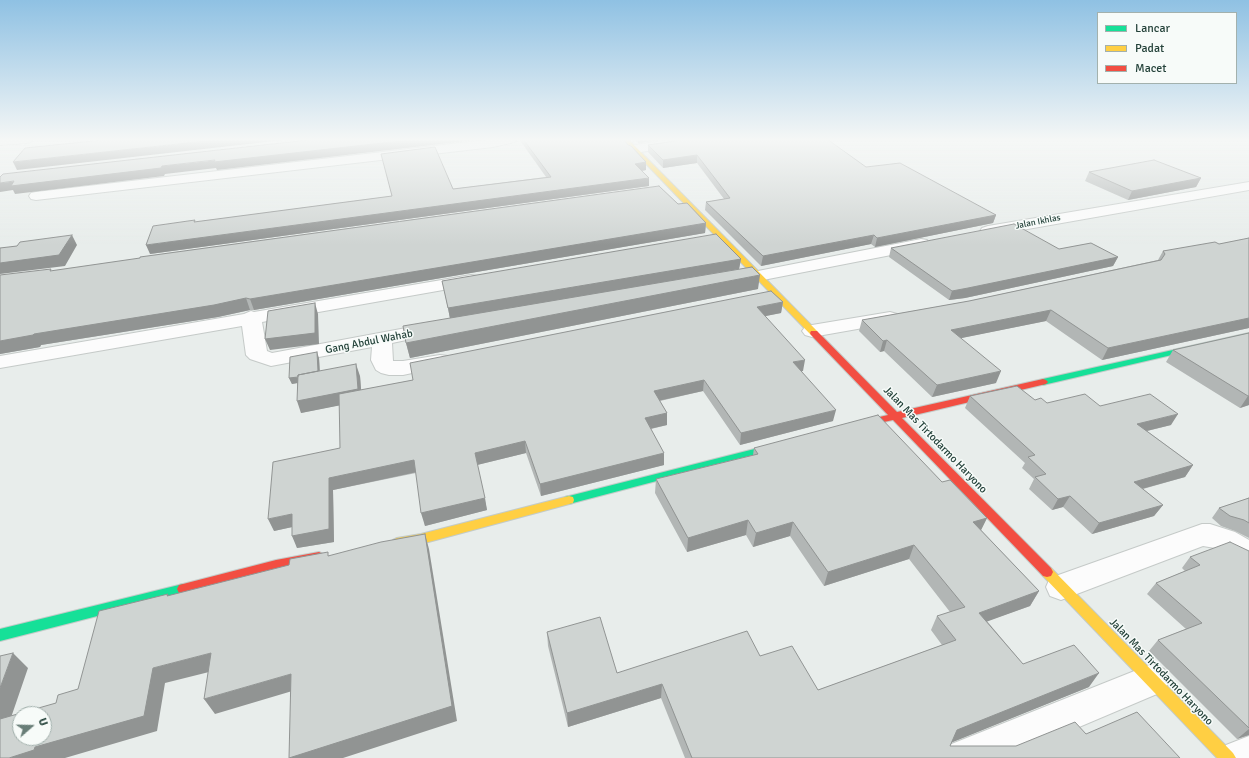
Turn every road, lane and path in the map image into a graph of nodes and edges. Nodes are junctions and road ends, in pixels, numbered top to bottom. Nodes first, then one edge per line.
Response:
1 (223, 174) edge
2 (654, 174) edge
3 (1249, 186) edge
4 (36, 196) edge
5 (973, 234) edge
6 (720, 237) junction
7 (697, 241) edge
8 (935, 242) edge
9 (757, 274) junction
10 (486, 277) edge
11 (732, 277) edge
12 (774, 293) junction
13 (751, 297) edge
14 (904, 316) edge
15 (251, 317) junction
16 (452, 326) edge
17 (812, 331) junction
18 (1249, 334) edge
19 (382, 338) junction
20 (457, 357) edge
21 (0, 362) edge
22 (894, 415) junction
23 (846, 428) edge
24 (792, 442) edge
25 (390, 544) edge
26 (1249, 554) edge
27 (330, 555) edge
28 (1060, 587) junction
29 (0, 635) edge
30 (1152, 680) junction
31 (1249, 755) edge
32 (962, 758) edge
33 (1228, 758) edge
34 (1239, 758) edge

1 - 4 street
2 - 6 street, Jalan Mas Tirtodarmo Haryono
3 - 5 street, Jalan Ikhlas
6 - 7 street
6 - 9 street, Jalan Mas Tirtodarmo Haryono
8 - 9 street
9 - 11 street
9 - 12 street, Jalan Mas Tirtodarmo Haryono
10 - 15 street
12 - 13 street
12 - 17 street, Jalan Mas Tirtodarmo Haryono
14 - 17 street
15 - 19 street, Gang Abdul Wahab
15 - 21 street
16 - 19 street, Gang Abdul Wahab
17 - 22 street, Jalan Mas Tirtodarmo Haryono
18 - 22 street
19 - 20 street
22 - 23 street
22 - 28 street, Jalan Mas Tirtodarmo Haryono
24 - 25 street
26 - 28 street
27 - 29 street
28 - 30 street, Jalan Mas Tirtodarmo Haryono
30 - 32 street
30 - 33 street, Jalan Mas Tirtodarmo Haryono
31 - 34 street

